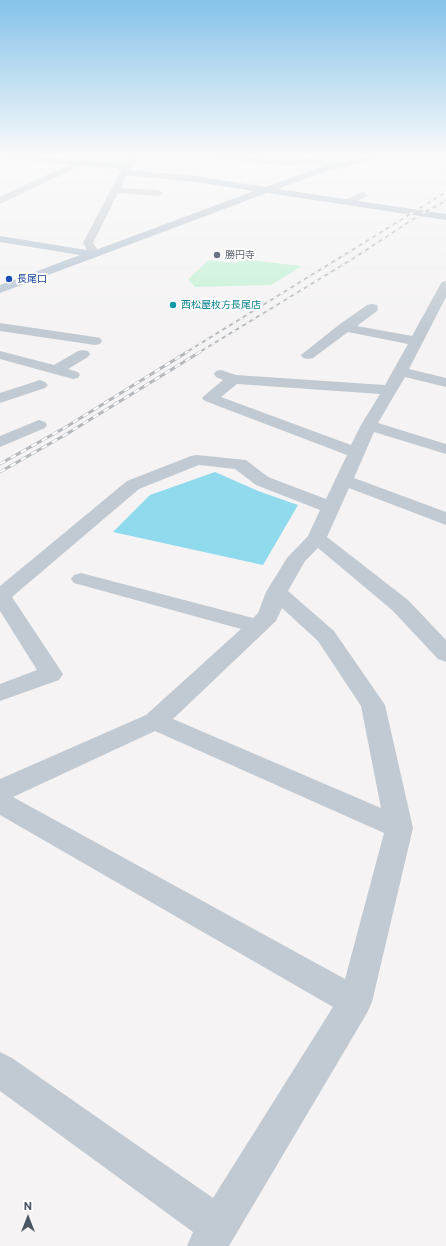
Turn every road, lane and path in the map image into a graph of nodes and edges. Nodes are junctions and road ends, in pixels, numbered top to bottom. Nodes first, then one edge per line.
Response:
1 (103, 214) edge
2 (201, 214) edge
3 (427, 214) edge
4 (446, 217) edge
5 (0, 239) edge
6 (94, 254) junction
7 (446, 285) edge
8 (0, 289) edge
9 (372, 308) dead end
10 (0, 327) edge
11 (346, 327) junction
12 (95, 340) dead end
13 (417, 341) junction
14 (83, 354) dead end
15 (0, 355) edge
16 (308, 355) dead end
17 (57, 370) junction
18 (401, 371) junction
19 (218, 373) dead end
20 (73, 375) dead end
21 (234, 379) junction
22 (446, 383) edge
23 (40, 385) dead end
24 (390, 390) junction
25 (0, 398) edge
26 (39, 424) dead end
27 (369, 425) junction
28 (0, 442) edge
29 (446, 449) edge
30 (356, 453) junction
31 (343, 480) junction
32 (331, 508) junction
33 (446, 519) edge
34 (317, 538) junction
35 (81, 579) dead end
36 (278, 592) junction
37 (1, 596) edge
38 (257, 626) junction
39 (446, 654) edge
40 (0, 694) edge
41 (155, 721) junction
42 (0, 791) edge
43 (0, 802) edge
44 (399, 828) junction
45 (355, 1002) junction
46 (0, 1070) edge
47 (212, 1236) edge

1 - 6 street
2 - 6 main road
3 - 4 main road
5 - 6 main road
6 - 8 main road
7 - 13 street
9 - 11 street
10 - 12 street
11 - 13 street
11 - 16 street
13 - 18 street
14 - 17 street
15 - 17 street
17 - 20 street
18 - 22 street
18 - 24 street
19 - 21 street
21 - 24 street
21 - 30 street
23 - 25 street
24 - 27 street
26 - 28 street
27 - 29 street
27 - 30 street
30 - 31 street
31 - 32 street
31 - 33 street
32 - 34 street
32 - 37 street
34 - 36 street
34 - 39 street
35 - 38 street
36 - 38 street
36 - 44 street
37 - 40 street
38 - 41 street
41 - 42 street
41 - 44 street
43 - 45 street
44 - 45 street
45 - 47 street
46 - 47 street

